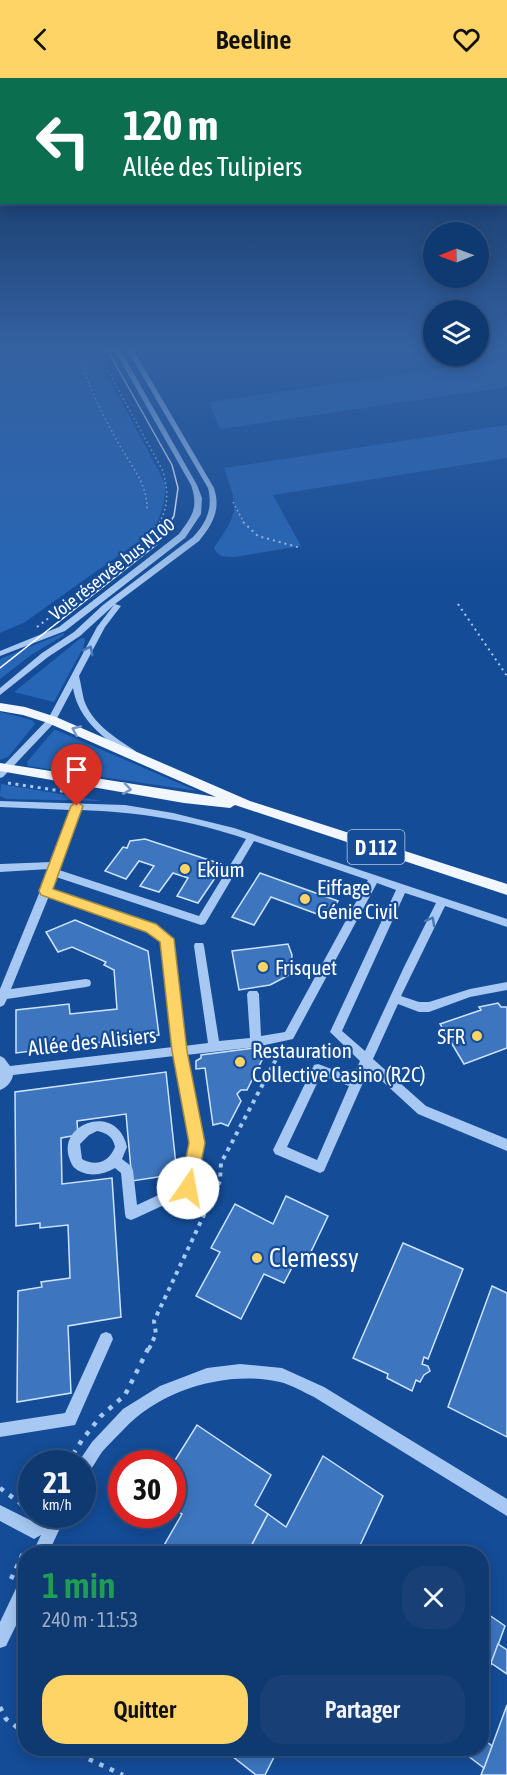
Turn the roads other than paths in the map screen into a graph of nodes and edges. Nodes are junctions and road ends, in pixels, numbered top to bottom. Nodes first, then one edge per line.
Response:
1 (163, 430) edge
2 (176, 430) edge
3 (143, 581) junction
4 (80, 616) junction
5 (0, 654) edge
6 (45, 656) junction
7 (76, 677) junction
8 (0, 692) edge
9 (0, 707) edge
10 (52, 720) junction
11 (142, 758) junction
12 (2, 770) edge
13 (0, 804) edge
14 (245, 804) junction
15 (77, 806) junction
16 (252, 837) junction
17 (0, 868) edge
18 (54, 868) junction
19 (374, 879) junction
20 (402, 888) junction
21 (507, 890) edge
22 (46, 891) junction
23 (442, 902) junction
24 (507, 923) edge
25 (199, 946) dead end
26 (86, 983) dead end
27 (507, 986) edge
28 (3, 992) edge
29 (253, 993) dead end
30 (395, 998) junction
31 (256, 1042) junction
32 (213, 1047) junction
33 (179, 1051) junction
34 (367, 1061) junction
35 (4, 1066) edge
36 (357, 1084) junction
37 (0, 1085) edge
38 (507, 1144) edge
39 (115, 1161) dead end
40 (106, 1339) dead end
41 (0, 1430) edge
42 (94, 1450) edge
43 (507, 1508) edge
44 (0, 1513) edge
45 (18, 1523) edge
46 (52, 1528) edge
47 (44, 1546) edge
48 (18, 1603) edge
49 (0, 1640) edge

1 - 4 street, Voie réservée bus N100
2 - 3 street
3 - 6 street
7 -> 3 street
4 - 5 street, Voie réservée bus N100
4 - 6 street
6 - 8 street
7 - 10 street
7 - 11 street
9 - 10 main road
11 -> 10 main road, D 112
10 - 12 street
11 - 14 main road, D 112
12 -> 14 main road, D 112
13 - 15 street
14 - 21 main road, D 112
15 - 16 street
15 - 18 street
16 - 18 street
16 - 19 street
17 - 18 street
18 - 22 street
19 - 20 street
19 - 31 street, Allée des Alisiers
20 - 23 street
20 - 34 street
22 - 28 street
22 - 33 street
23 - 24 street
30 -> 23 street
25 - 32 street
26 - 28 street
27 - 30 street
29 - 31 street
30 - 34 street
31 - 32 street, Allée des Alisiers
32 - 33 street, Allée des Alisiers
33 - 35 street, Allée des Alisiers
33 - 39 street
34 - 36 street
34 - 38 street
35 - 37 street
36 - 36 street
40 - 41 street
42 - 43 street
44 - 45 street
46 - 47 street
48 - 49 street

